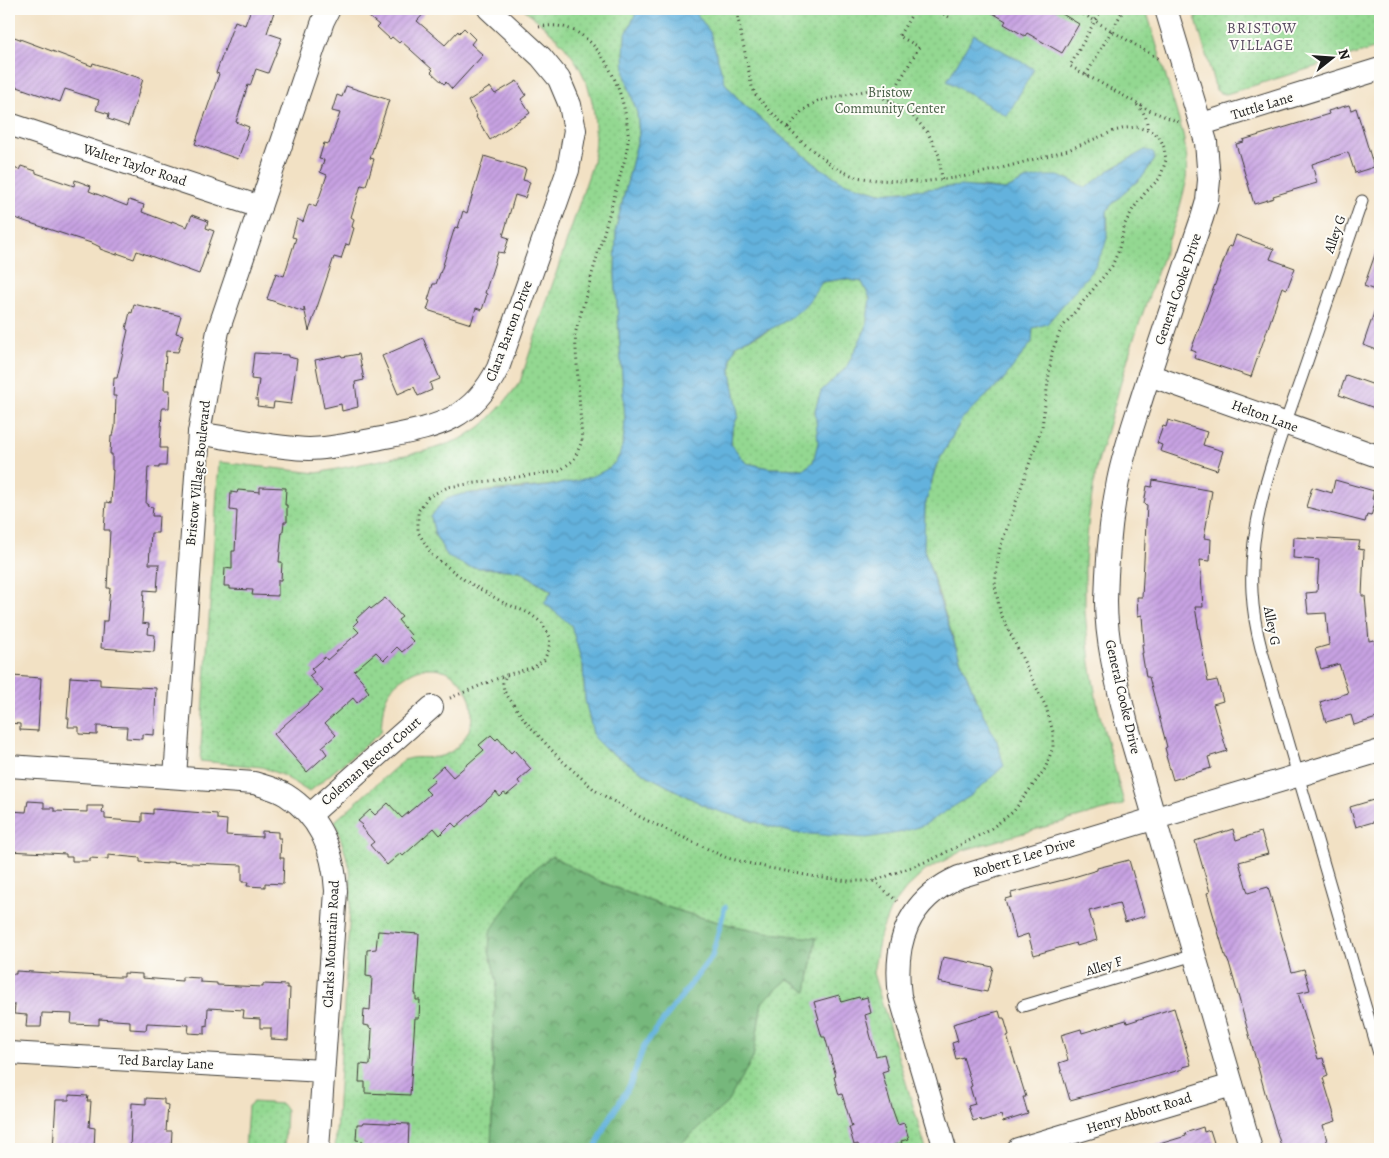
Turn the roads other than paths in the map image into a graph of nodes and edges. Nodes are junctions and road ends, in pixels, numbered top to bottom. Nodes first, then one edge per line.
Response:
1 (329, 9) edge
2 (490, 9) edge
3 (1166, 9) edge
4 (1380, 70) edge
5 (9, 124) edge
6 (1202, 124) junction
7 (1362, 201) dead end
8 (260, 207) junction
9 (1149, 375) junction
10 (1286, 424) junction
11 (199, 433) junction
12 (1380, 457) edge
13 (432, 707) road end
14 (1380, 751) edge
15 (9, 766) edge
16 (1298, 775) junction
17 (174, 777) junction
18 (310, 815) junction
19 (1154, 818) junction
20 (1194, 954) junction
21 (1023, 1006) dead end
22 (9, 1053) edge
23 (1380, 1057) edge
24 (323, 1071) junction
25 (1232, 1085) junction
26 (318, 1149) edge
27 (945, 1149) edge
28 (1018, 1149) edge
29 (1251, 1149) edge

1 - 8 street, Bristow Village Boulevard
2 - 11 street, Clara Barton Drive
3 - 6 street, General Cooke Drive
4 - 6 street, Tuttle Lane
5 - 8 street, Walter Taylor Road
6 - 9 street, General Cooke Drive
7 - 10 lane, Alley G
8 - 11 street, Bristow Village Boulevard
9 - 10 street, Helton Lane
9 - 19 street, General Cooke Drive
10 - 12 street, Helton Lane
10 - 16 lane, Alley G
11 - 17 street, Bristow Village Boulevard
13 - 18 street, Coleman Rector Court
14 - 16 street, Robert E Lee Drive
15 - 17 street, Clarks Mountain Road
16 - 19 street, Robert E Lee Drive
16 - 23 lane, Alley G
17 - 18 street, Clarks Mountain Road
18 - 24 street, Clarks Mountain Road
19 - 20 street, General Cooke Drive
19 - 27 street, Robert E Lee Drive
20 - 21 lane, Alley F
20 - 25 street, General Cooke Drive
22 - 24 street, Ted Barclay Lane
24 - 26 street, Clarks Mountain Road
25 - 28 street, Henry Abbott Road
25 - 29 street, General Cooke Drive

